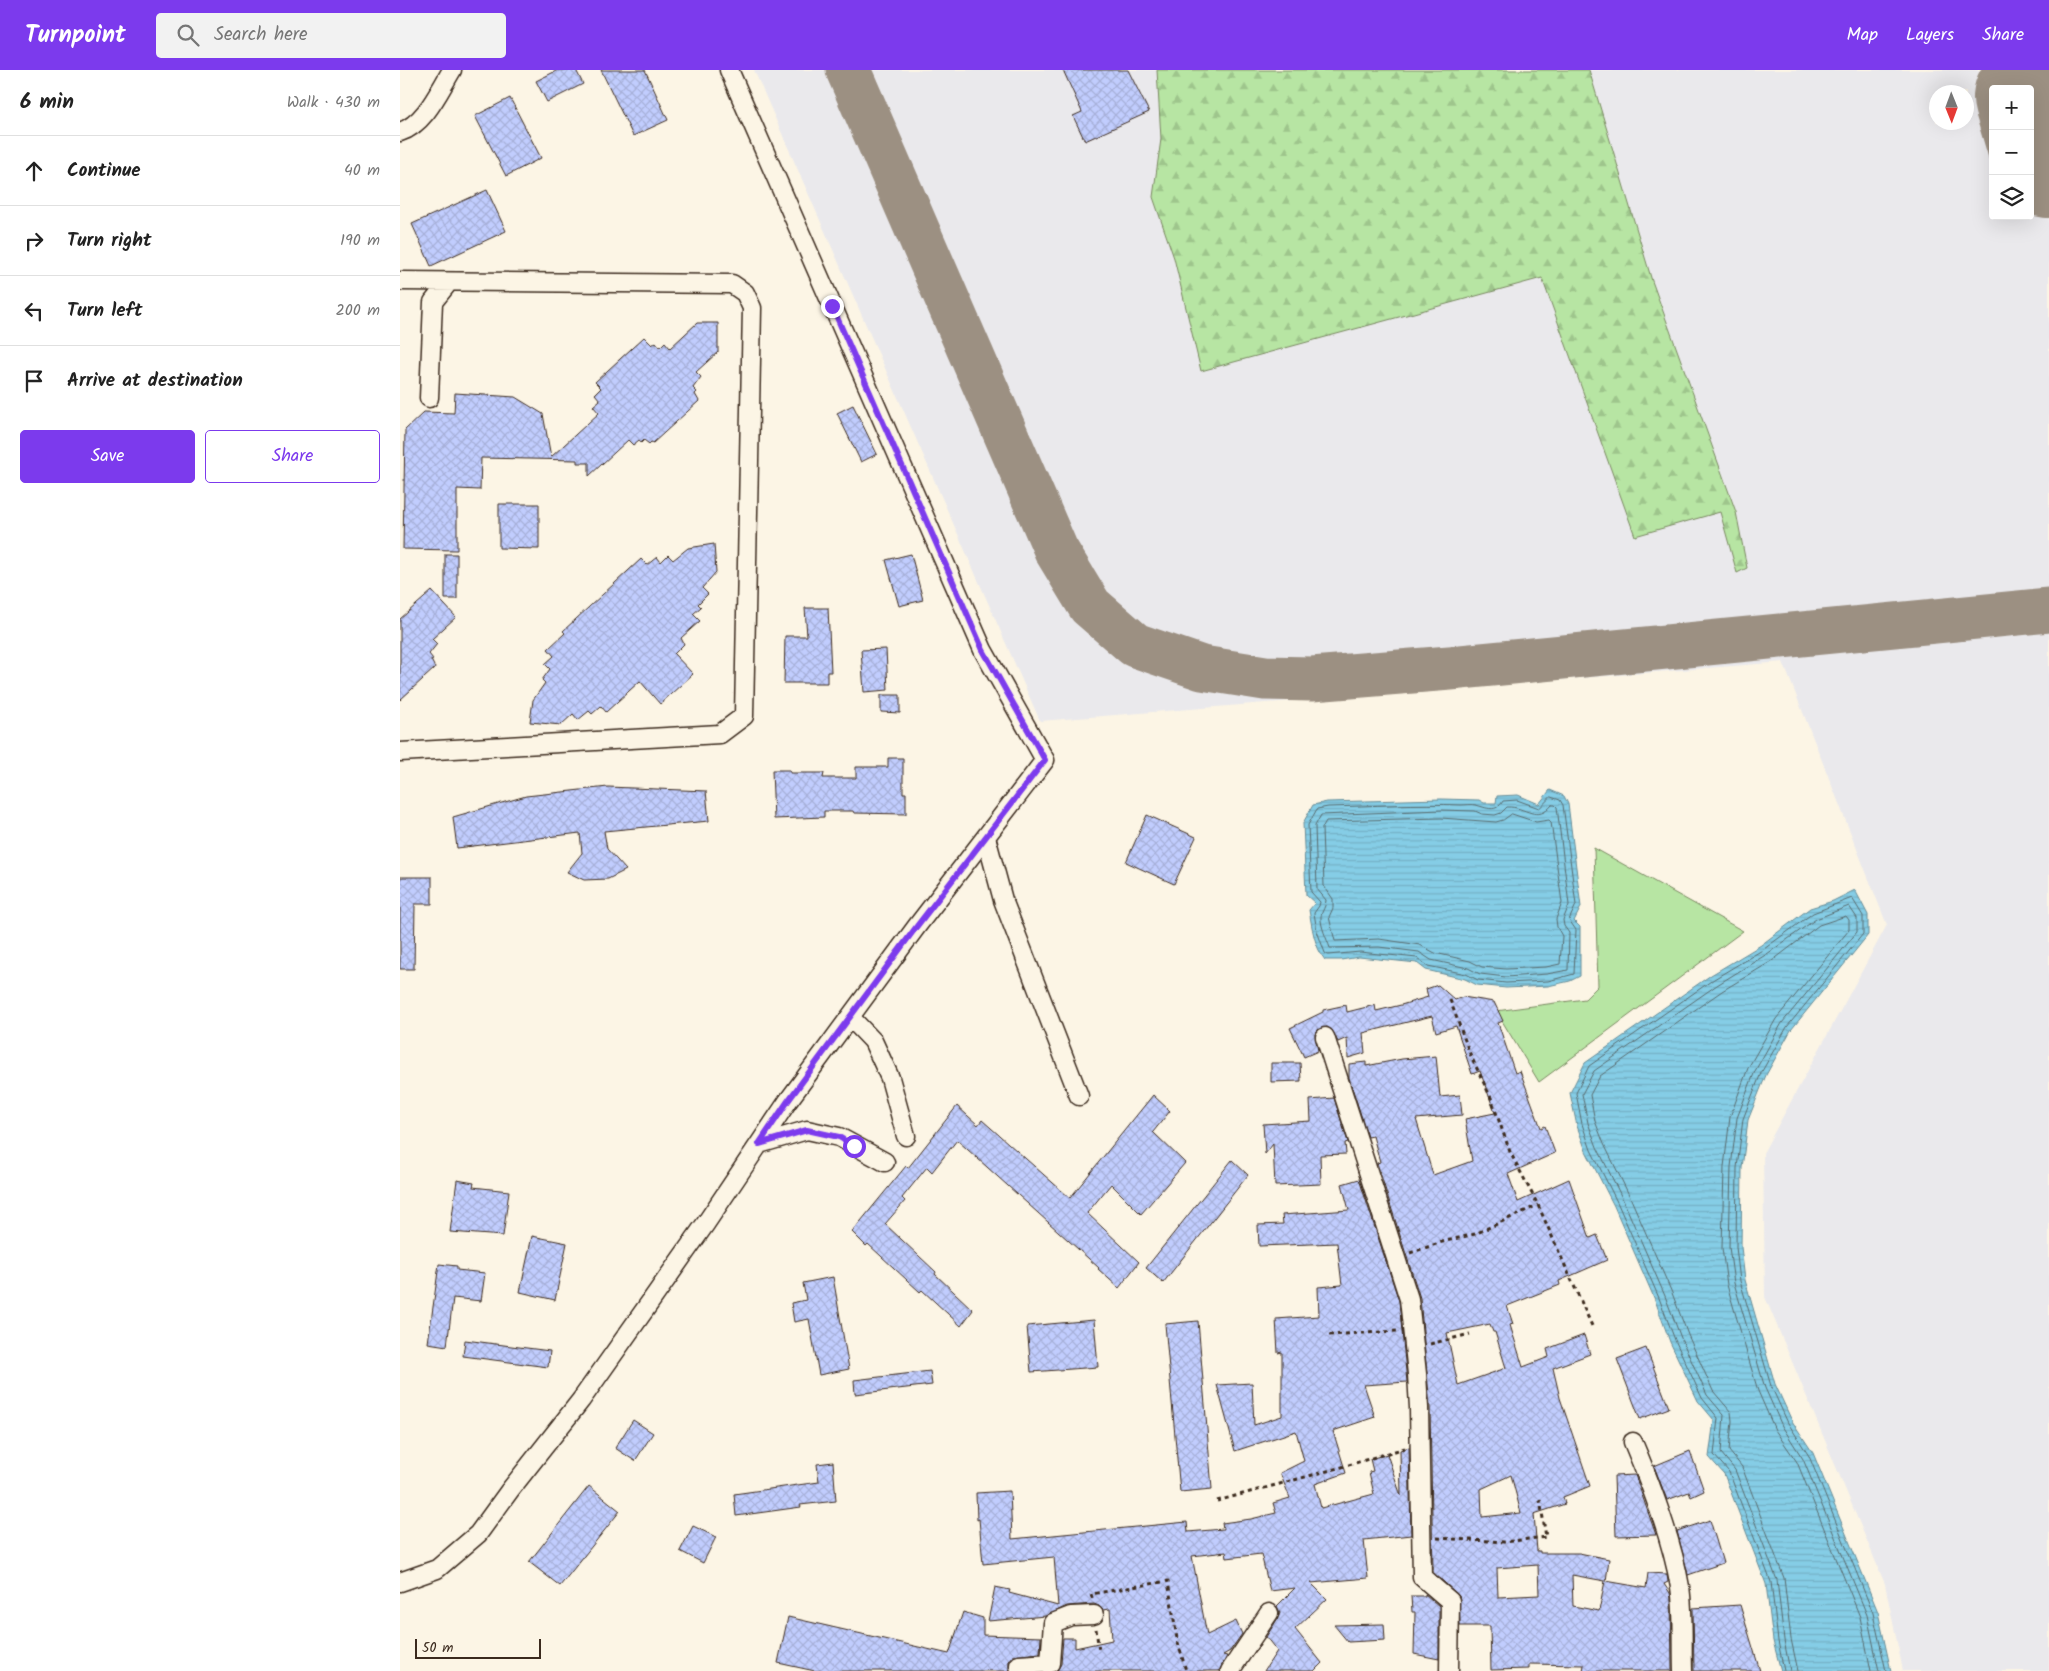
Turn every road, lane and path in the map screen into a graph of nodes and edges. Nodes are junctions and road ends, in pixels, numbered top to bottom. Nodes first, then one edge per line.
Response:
1 (452, 70) edge
2 (729, 70) edge
3 (400, 132) edge
4 (400, 282) edge
5 (449, 282) junction
6 (429, 398) dead end
7 (400, 752) edge
8 (986, 837) junction
9 (1450, 1000) dead end
10 (850, 1016) junction
11 (1325, 1037) dead end
12 (1080, 1096) dead end
13 (906, 1136) dead end
14 (759, 1144) junction
15 (885, 1162) dead end
16 (1538, 1205) junction
17 (1397, 1258) junction
18 (1592, 1326) dead end
19 (1470, 1334) dead end
20 (1329, 1335) dead end
21 (1413, 1339) junction
22 (1633, 1442) dead end
23 (1420, 1443) junction
24 (1217, 1500) dead end
25 (1540, 1500) dead end
26 (1421, 1538) junction
27 (400, 1582) edge
28 (1269, 1613) dead end
29 (1094, 1616) junction
30 (1099, 1651) dead end
31 (1020, 1671) edge
32 (1186, 1671) edge
33 (1230, 1671) edge
34 (1449, 1671) edge
35 (1683, 1671) edge

1 - 3 street
2 - 8 street
4 - 5 street
5 - 6 street
5 - 7 street
8 - 10 street
8 - 12 street
9 - 16 path
10 - 13 street
10 - 14 street
11 - 17 street
14 - 15 street
14 - 27 street
16 - 17 path
16 - 18 path
17 - 21 street
19 - 21 path
20 - 21 path
21 - 23 street
22 - 35 street
23 - 24 path
23 - 26 street
25 - 26 path
26 - 34 street
28 - 33 street
29 - 30 path
29 - 31 street
29 - 32 path

